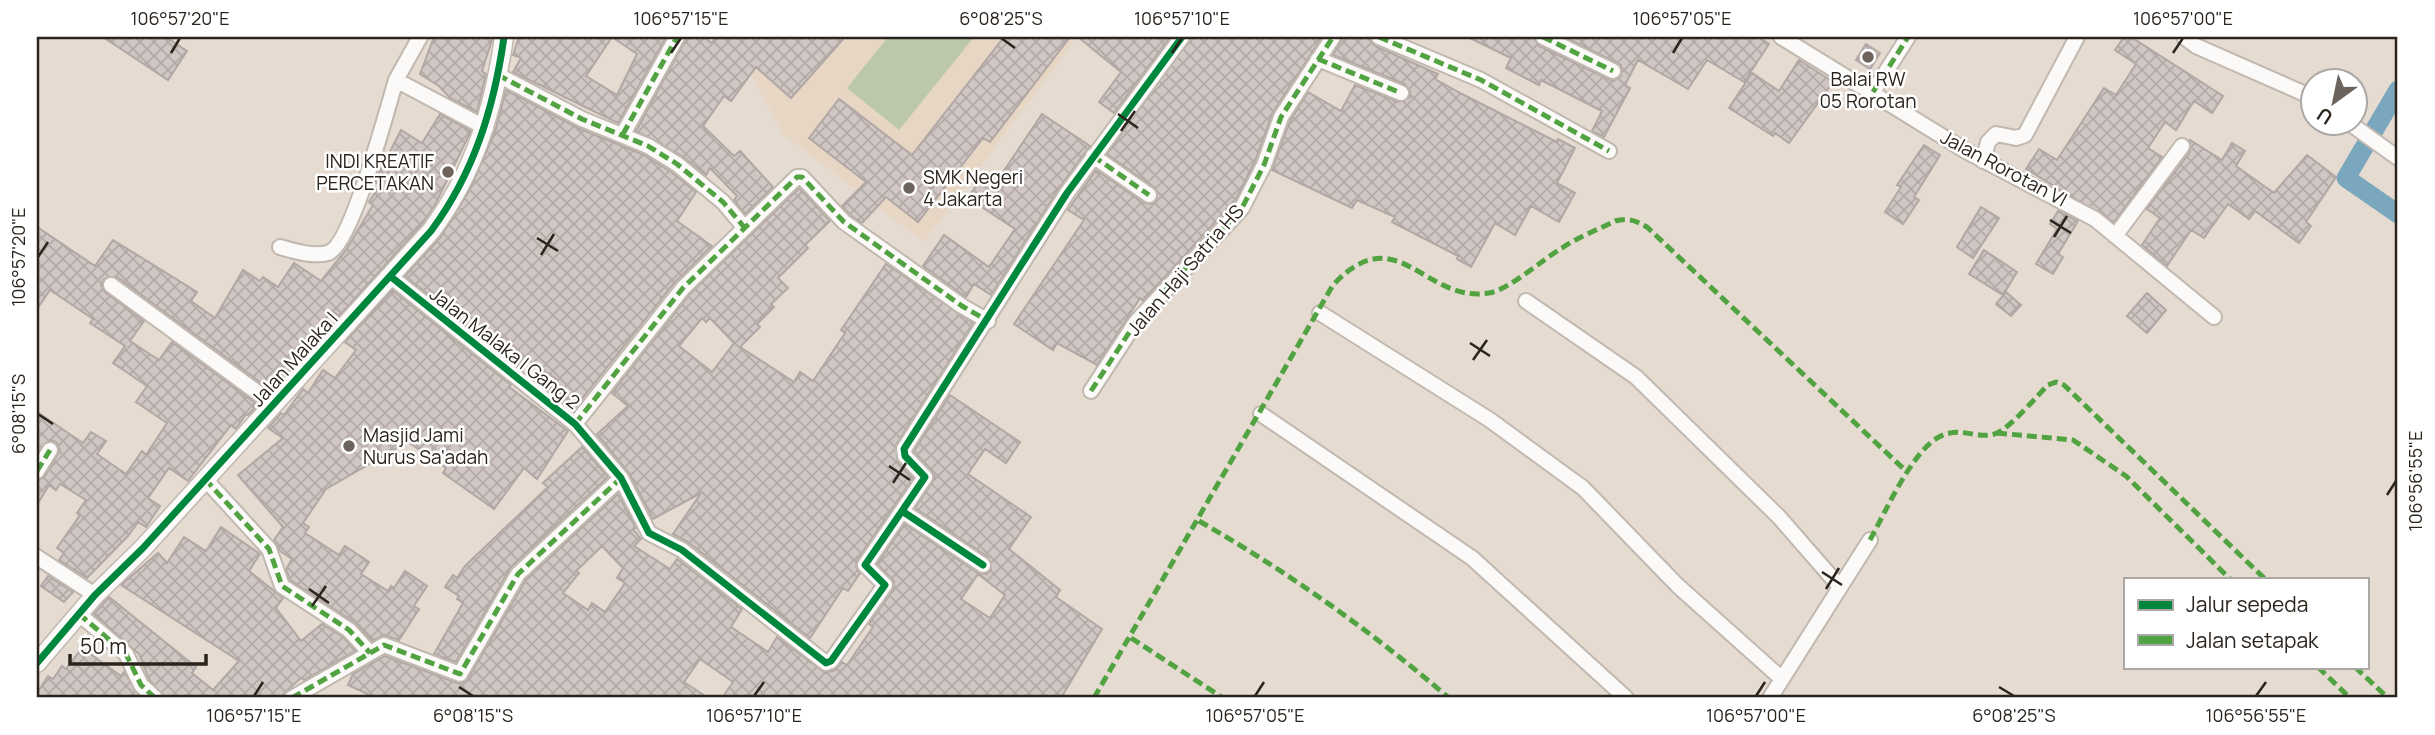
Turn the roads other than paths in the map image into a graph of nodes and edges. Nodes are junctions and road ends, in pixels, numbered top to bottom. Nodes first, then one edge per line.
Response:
1 (420, 37) edge
2 (504, 37) edge
3 (677, 37) edge
4 (1182, 37) edge
5 (1333, 37) edge
6 (1379, 37) edge
7 (1543, 37) edge
8 (1781, 37) edge
9 (1908, 37) edge
10 (2077, 37) edge
11 (2184, 37) edge
12 (1318, 59) junction
13 (1613, 71) dead end
14 (498, 75) junction
15 (399, 82) junction
16 (2298, 91) edge
17 (1873, 92) junction
18 (1401, 93) dead end
19 (486, 128) junction
20 (623, 134) junction
21 (2367, 136) edge
22 (2182, 146) dead end
23 (1609, 151) dead end
24 (1094, 156) junction
25 (2398, 158) edge
26 (1983, 161) junction
27 (1149, 195) dead end
28 (744, 228) junction
29 (2115, 236) junction
30 (280, 247) dead end
31 (390, 276) junction
32 (111, 285) dead end
33 (1526, 301) dead end
34 (1320, 313) dead end
35 (2214, 317) dead end
36 (988, 321) junction
37 (1091, 391) dead end
38 (273, 404) junction
39 (1261, 414) dead end
40 (576, 424) junction
41 (50, 450) dead end
42 (37, 471) edge
43 (621, 478) junction
44 (205, 479) junction
45 (902, 511) junction
46 (1870, 540) dead end
47 (37, 557) edge
48 (983, 565) dead end
49 (1840, 587) junction
50 (95, 595) junction
51 (79, 614) junction
52 (374, 650) junction
53 (37, 663) edge
54 (1783, 679) junction
55 (155, 698) edge
56 (292, 698) edge
57 (1626, 698) edge
58 (1770, 698) edge

1 - 15 street
2 - 14 street, Jalan Malaka I
3 - 20 street
4 - 24 street
5 - 12 street, Jalan Haji Satria HS
6 - 23 street
7 - 13 street
8 - 17 street, Jalan Rorotan VI
9 - 17 street
10 - 26 street
11 - 16 street
12 - 18 street
12 - 37 street, Jalan Haji Satria HS
14 - 19 street, Jalan Malaka I
14 - 20 street
15 - 19 street
15 - 30 street
17 - 26 street, Jalan Rorotan VI
19 - 31 street, Jalan Malaka I
20 - 28 street
21 - 25 street
22 - 29 street
24 - 27 street
24 - 36 street
26 - 29 street, Jalan Rorotan VI
28 - 36 street
28 - 40 street
29 - 35 street, Jalan Rorotan VI
31 - 38 street, Jalan Malaka I
31 - 40 street, Jalan Malaka I Gang 2
32 - 38 street
33 - 49 street
34 - 54 street
36 - 45 street
38 - 44 street, Jalan Malaka I
39 - 57 street
40 - 43 street, Jalan Malaka I Gang 2
41 - 42 street
43 - 45 street, Jalan Malaka I Gang 2
43 - 52 street
44 - 50 street, Jalan Malaka I
44 - 52 street
45 - 48 street
46 - 49 street
47 - 50 street
49 - 54 street
50 - 51 street, Jalan Malaka I
51 - 53 street, Jalan Malaka I
51 - 55 street
52 - 56 street
54 - 58 street

